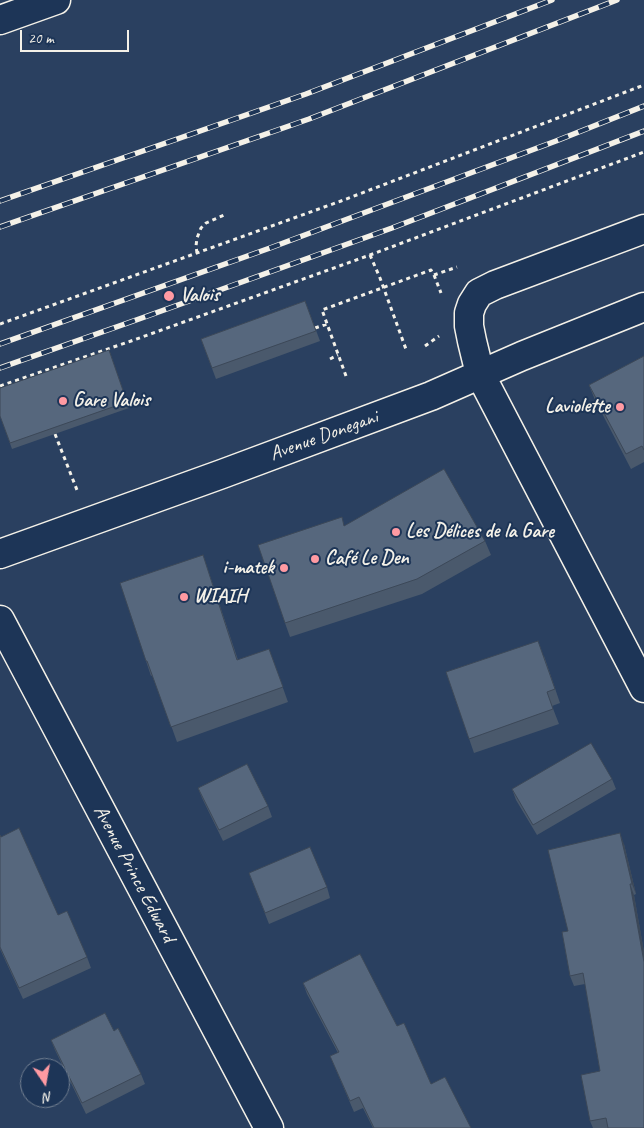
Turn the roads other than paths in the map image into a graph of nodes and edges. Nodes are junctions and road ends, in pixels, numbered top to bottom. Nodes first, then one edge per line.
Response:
1 (56, 0) edge
2 (0, 20) edge
3 (644, 229) edge
4 (644, 307) edge
5 (480, 374) junction
6 (0, 554) edge
7 (0, 620) edge
8 (644, 688) edge
9 (269, 1128) edge

1 - 2 main road
3 - 5 main road
4 - 5 main road, Avenue Donegani
5 - 6 main road, Avenue Donegani
5 - 8 main road
7 - 9 main road, Avenue Prince Edward

